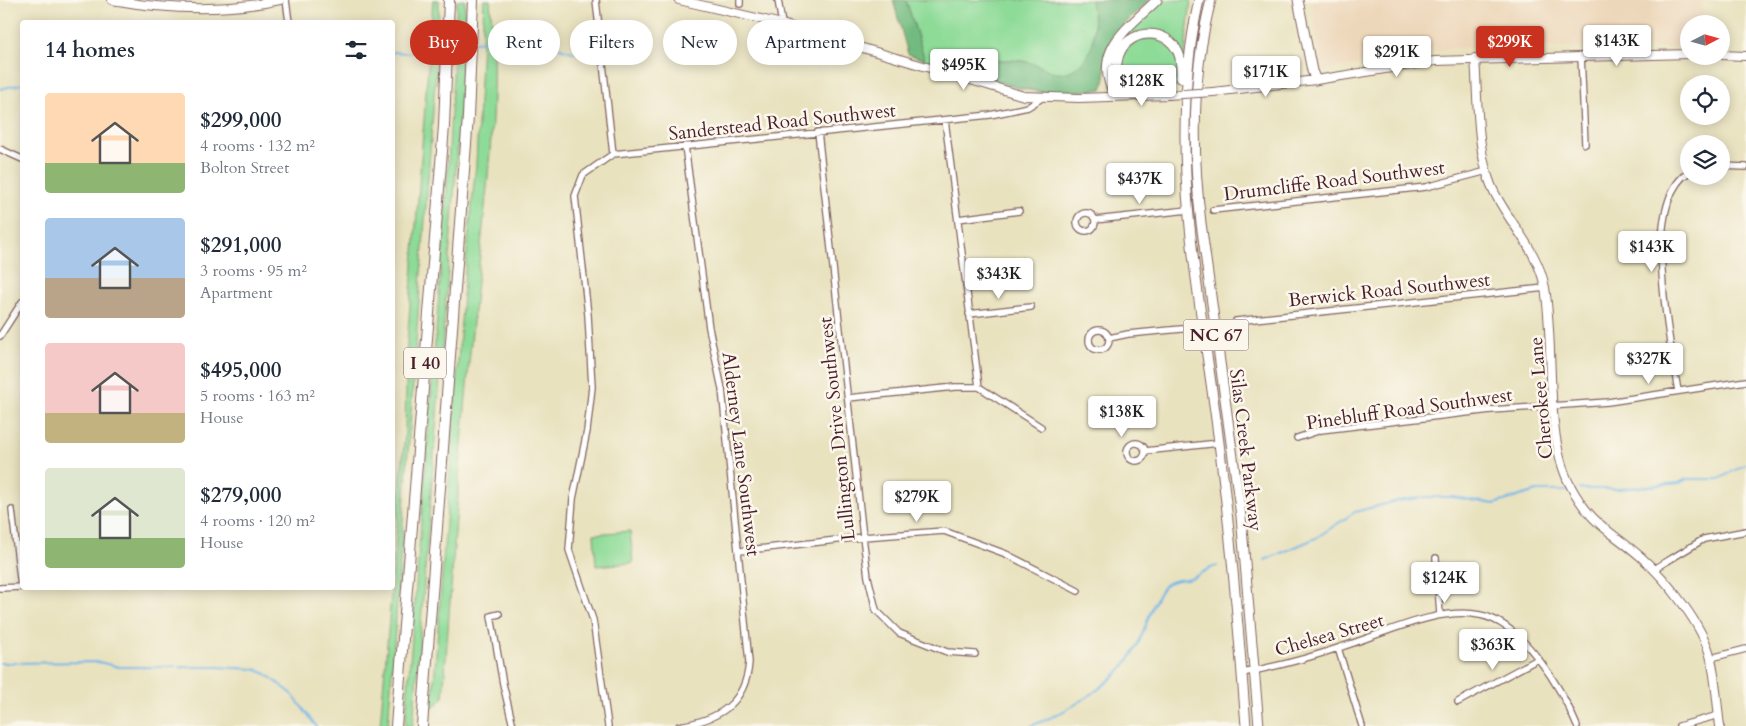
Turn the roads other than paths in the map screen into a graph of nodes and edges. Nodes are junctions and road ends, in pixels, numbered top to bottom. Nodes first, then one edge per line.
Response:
1 (112, 0) edge
2 (280, 0) edge
3 (286, 0) edge
4 (450, 0) edge
5 (473, 0) edge
6 (596, 0) edge
7 (678, 0) edge
8 (778, 0) edge
9 (1157, 0) edge
10 (1199, 0) edge
11 (1210, 0) edge
12 (1298, 0) edge
13 (1304, 0) edge
14 (688, 1) edge
15 (245, 3) edge
16 (289, 20) edge
17 (766, 20) edge
18 (781, 20) edge
19 (864, 49) edge
20 (1680, 54) edge
21 (1730, 55) edge
22 (1581, 56) junction
23 (1746, 56) edge
24 (1475, 58) junction
25 (1316, 80) junction
26 (1115, 96) junction
27 (1042, 98) junction
28 (946, 120) junction
29 (818, 132) junction
30 (1184, 136) junction
31 (1585, 144) dead end
32 (685, 146) junction
33 (0, 149) edge
34 (613, 154) junction
35 (20, 158) edge
36 (1730, 166) edge
37 (1746, 167) edge
38 (1487, 171) junction
39 (1680, 179) edge
40 (1188, 210) junction
41 (1213, 210) dead end
42 (1019, 212) dead end
43 (958, 219) junction
44 (1095, 220) dead end
45 (1545, 288) junction
46 (20, 305) edge
47 (1031, 307) dead end
48 (969, 314) junction
49 (1236, 321) dead end
50 (1203, 326) junction
51 (0, 336) edge
52 (1109, 338) dead end
53 (1746, 381) edge
54 (979, 387) junction
55 (1678, 391) junction
56 (848, 398) junction
57 (1554, 405) junction
58 (1041, 427) dead end
59 (1297, 438) dead end
60 (1219, 443) junction
61 (1145, 451) dead end
62 (12, 510) dead end
63 (1746, 531) edge
64 (863, 538) junction
65 (740, 552) junction
66 (1436, 558) dead end
67 (1654, 569) junction
68 (20, 572) edge
69 (20, 587) edge
70 (0, 588) edge
71 (1078, 591) dead end
72 (499, 614) dead end
73 (1440, 615) junction
74 (1338, 648) junction
75 (1746, 649) edge
76 (975, 654) dead end
77 (1711, 658) junction
78 (1538, 659) junction
79 (1255, 670) junction
80 (1242, 673) junction
81 (1458, 702) dead end
82 (1719, 715) junction
83 (396, 726) edge
84 (422, 726) edge
85 (514, 726) edge
86 (608, 726) edge
87 (679, 726) edge
88 (1246, 726) edge
89 (1259, 726) edge
90 (1362, 726) edge
91 (1577, 726) edge
92 (1679, 726) edge
93 (1720, 726) edge

1 - 15 street
2 - 15 street
3 - 16 street
4 - 83 highway, I 40
5 - 84 highway, I 40
6 - 34 street
7 - 14 street
8 - 18 street
9 - 26 main road
10 - 30 main road, Silas Creek Parkway / NC 67
11 - 79 main road, Silas Creek Parkway / NC 67
12 - 25 main road
13 - 25 main road
14 - 17 street
19 - 27 street
20 - 22 street
21 - 23 street
22 - 24 street
22 - 31 street
24 - 25 street
24 - 38 street, Cherokee Lane
25 - 26 street, bridge
26 - 27 street
26 - 30 main road
27 - 28 street, Sanderstead Road Southwest
28 - 29 street, Sanderstead Road Southwest
28 - 43 street
29 - 32 street, Sanderstead Road Southwest
29 - 56 street, Lullington Drive Southwest
30 - 40 main road, Silas Creek Parkway / NC 67
32 - 34 street, Sanderstead Road Southwest
32 - 65 street, Alderney Lane Southwest
33 - 35 street
34 - 86 street
36 - 37 street
38 - 41 street, Drumcliffe Road Southwest
38 - 45 street, Cherokee Lane
39 - 55 street
40 - 44 street
40 - 50 main road, Silas Creek Parkway / NC 67
42 - 43 street
43 - 48 street
45 - 49 street, Berwick Road Southwest
45 - 57 street, Cherokee Lane
46 - 51 street
47 - 48 street
48 - 54 street
50 - 52 street
50 - 60 main road, Silas Creek Parkway / NC 67
53 - 55 street, Pinebluff Road Southwest
54 - 56 street
54 - 58 street
55 - 57 street, Pinebluff Road Southwest
56 - 64 street, Lullington Drive Southwest
57 - 59 street, Pinebluff Road Southwest
57 - 67 street, Cherokee Lane
60 - 61 street
60 - 80 main road, Silas Creek Parkway / NC 67
62 - 68 street
63 - 67 street
64 - 65 street
64 - 71 street
64 - 76 street, Lullington Drive Southwest
65 - 87 street, Alderney Lane Southwest
66 - 73 street
67 - 77 street, Cherokee Lane
69 - 70 street
72 - 85 street
73 - 74 street, Chelsea Street
73 - 78 street, Chelsea Street
74 - 79 street, Chelsea Street
74 - 90 street
75 - 77 street
77 - 82 street, Cherokee Lane
78 - 81 street
78 - 91 street, Chelsea Street
79 - 80 street, Chelsea Street
79 - 89 main road, Silas Creek Parkway / NC 67
80 - 88 main road, Silas Creek Parkway / NC 67
82 - 92 street
82 - 93 street, Cherokee Lane

